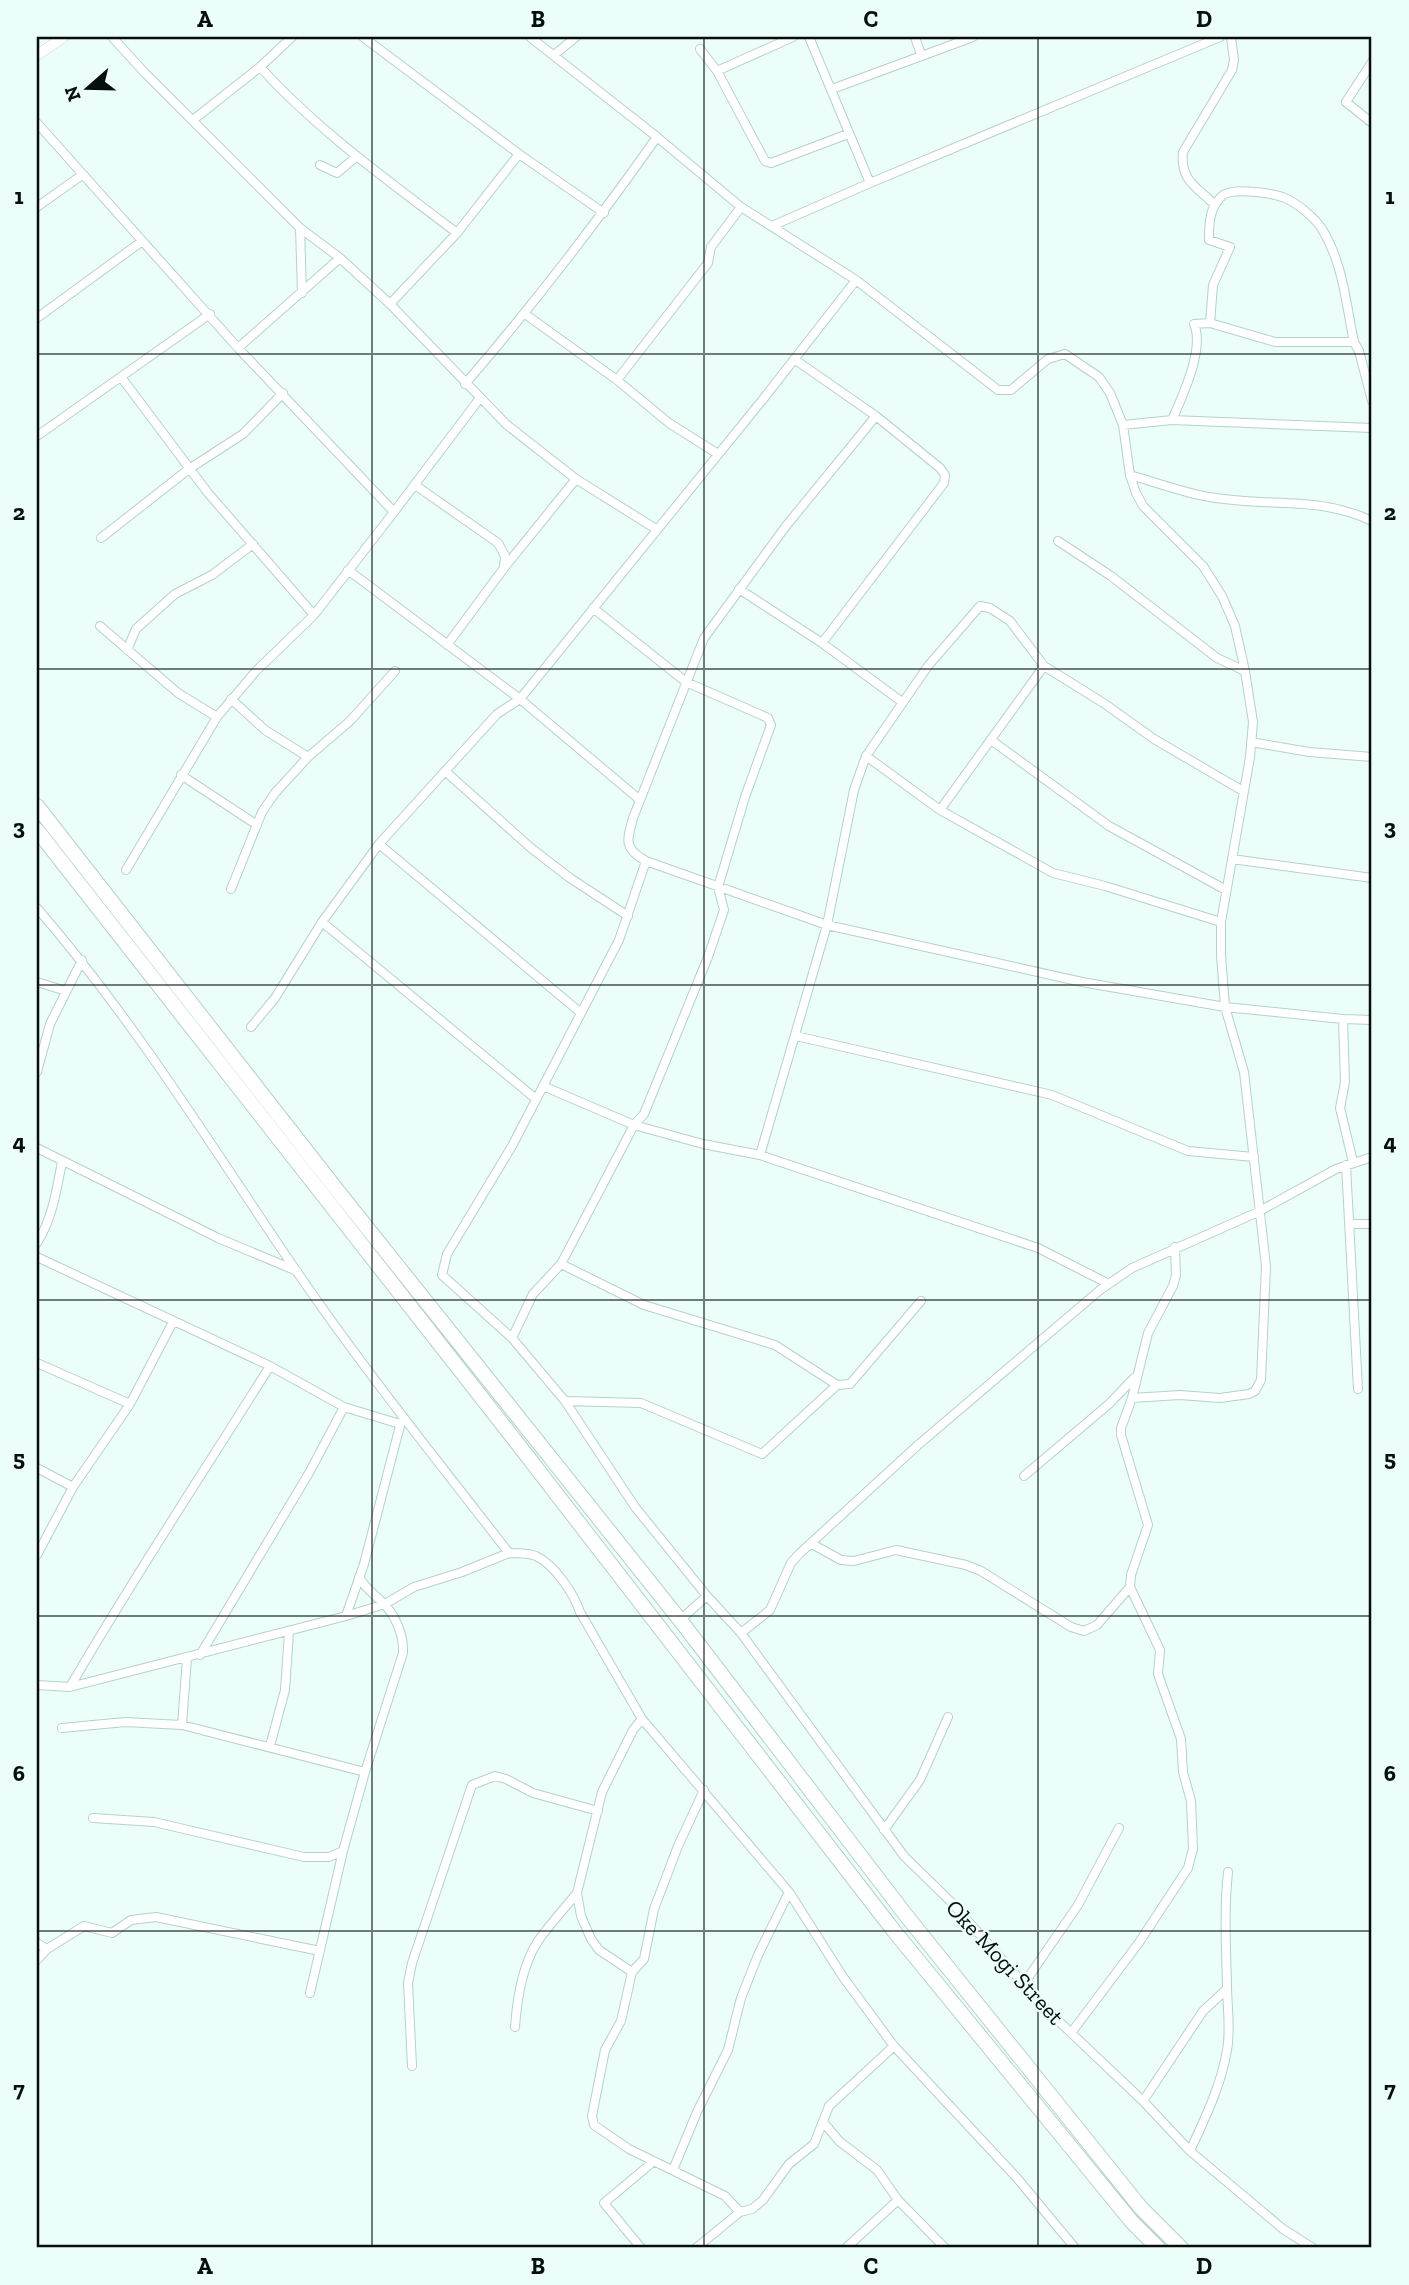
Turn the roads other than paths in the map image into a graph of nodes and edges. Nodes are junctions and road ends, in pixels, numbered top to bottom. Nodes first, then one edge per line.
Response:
1 (64, 37) edge
2 (112, 37) edge
3 (292, 37) edge
4 (363, 37) edge
5 (530, 37) edge
6 (576, 37) edge
7 (793, 37) edge
8 (809, 37) edge
9 (915, 37) edge
10 (973, 37) edge
11 (1220, 37) edge
12 (1231, 37) edge
13 (1204, 40) edge
14 (700, 49) dead end
15 (921, 54) junction
16 (37, 55) edge
17 (554, 55) junction
18 (1372, 62) edge
19 (260, 67) junction
20 (717, 71) junction
21 (832, 89) junction
22 (193, 120) junction
23 (1372, 122) edge
24 (37, 123) edge
25 (848, 134) junction
26 (657, 137) junction
27 (519, 154) junction
28 (356, 157) junction
29 (320, 165) dead end
30 (82, 175) junction
31 (870, 183) junction
32 (1215, 205) junction
33 (37, 206) edge
34 (741, 207) junction
35 (604, 213) junction
36 (772, 226) junction
37 (300, 228) junction
38 (457, 233) junction
39 (141, 242) junction
40 (341, 258) junction
41 (856, 280) junction
42 (302, 293) junction
43 (390, 304) junction
44 (210, 314) junction
45 (525, 314) junction
46 (37, 318) edge
47 (1210, 323) junction
48 (1354, 342) junction
49 (239, 348) junction
50 (794, 359) junction
51 (121, 377) junction
52 (617, 380) junction
53 (465, 384) junction
54 (283, 393) junction
55 (480, 398) junction
56 (1372, 401) edge
57 (876, 416) junction
58 (1172, 420) junction
59 (1123, 425) junction
60 (1372, 428) edge
61 (37, 436) edge
62 (718, 454) junction
63 (189, 469) junction
64 (1130, 475) junction
65 (576, 479) junction
66 (415, 485) junction
67 (394, 512) junction
68 (1372, 521) edge
69 (656, 529) junction
70 (101, 538) dead end
71 (1058, 541) dead end
72 (253, 544) junction
73 (504, 568) junction
74 (348, 570) junction
75 (739, 589) junction
76 (593, 608) junction
77 (314, 615) junction
78 (100, 626) dead end
79 (822, 643) junction
80 (447, 645) junction
81 (127, 650) junction
82 (1044, 666) junction
83 (395, 671) dead end
84 (1245, 671) junction
85 (686, 682) junction
86 (231, 699) junction
87 (520, 699) junction
88 (902, 702) junction
89 (216, 717) junction
90 (991, 740) junction
91 (1251, 742) junction
92 (866, 756) junction
93 (308, 757) junction
94 (1372, 757) edge
95 (445, 771) junction
96 (181, 775) junction
97 (1242, 790) junction
98 (640, 800) junction
99 (37, 806) edge
100 (940, 810) junction
101 (257, 825) junction
102 (37, 830) edge
103 (379, 844) junction
104 (1232, 859) junction
105 (646, 861) junction
106 (126, 870) dead end
107 (1372, 878) edge
108 (718, 887) junction
109 (231, 889) dead end
110 (1226, 890) junction
111 (37, 908) edge
112 (628, 916) junction
113 (323, 922) junction
114 (1221, 922) junction
115 (827, 925) junction
116 (82, 960) junction
117 (37, 982) edge
118 (65, 991) junction
119 (1225, 1007) junction
120 (581, 1013) junction
121 (1343, 1019) junction
122 (1372, 1020) edge
123 (251, 1027) dead end
124 (796, 1036) junction
125 (37, 1072) edge
126 (543, 1086) junction
127 (536, 1099) junction
128 (634, 1125) junction
129 (37, 1148) edge
130 (760, 1155) junction
131 (1254, 1157) junction
132 (1372, 1157) edge
133 (62, 1162) junction
134 (1350, 1164) junction
135 (1258, 1213) junction
136 (1350, 1224) junction
137 (1372, 1224) edge
138 (37, 1243) edge
139 (1175, 1247) junction
140 (37, 1257) edge
141 (561, 1264) junction
142 (297, 1271) junction
143 (1109, 1284) junction
144 (921, 1301) dead end
145 (173, 1322) junction
146 (512, 1338) junction
147 (37, 1363) edge
148 (270, 1366) junction
149 (1136, 1377) junction
150 (837, 1385) junction
151 (1358, 1389) dead end
152 (1132, 1398) junction
153 (565, 1401) junction
154 (130, 1404) junction
155 (344, 1407) junction
156 (402, 1420) junction
157 (37, 1468) edge
158 (1024, 1476) dead end
159 (73, 1487) junction
160 (812, 1544) junction
161 (509, 1553) junction
162 (37, 1555) edge
163 (359, 1577) junction
164 (1130, 1587) junction
165 (707, 1596) junction
166 (385, 1604) junction
167 (346, 1616) junction
168 (680, 1620) junction
169 (289, 1632) junction
170 (741, 1633) junction
171 (200, 1655) junction
172 (187, 1658) junction
173 (37, 1685) edge
174 (70, 1687) junction
175 (948, 1717) dead end
176 (642, 1719) junction
177 (182, 1725) junction
178 (62, 1728) dead end
179 (270, 1746) junction
180 (365, 1772) junction
181 (704, 1790) junction
182 (598, 1811) junction
183 (93, 1818) dead end
184 (1119, 1828) dead end
185 (884, 1830) junction
186 (343, 1851) junction
187 (1228, 1872) dead end
188 (789, 1892) junction
189 (577, 1893) junction
190 (37, 1943) edge
191 (47, 1949) junction
192 (320, 1951) junction
193 (37, 1960) edge
194 (632, 1972) junction
195 (1023, 1984) junction
196 (1227, 1989) junction
197 (310, 1993) dead end
198 (515, 2027) dead end
199 (1071, 2033) junction
200 (894, 2046) junction
201 (412, 2066) dead end
202 (1143, 2101) junction
203 (824, 2123) junction
204 (1190, 2151) junction
205 (654, 2161) junction
206 (673, 2170) junction
207 (898, 2200) junction
208 (740, 2212) junction
209 (641, 2248) edge
210 (696, 2248) edge
211 (846, 2248) edge
212 (945, 2248) edge
213 (1075, 2248) edge
214 (1158, 2248) edge
215 (1181, 2248) edge
216 (1313, 2248) edge

1 - 16 street
2 - 22 street
3 - 19 street
4 - 27 street
5 - 17 street
6 - 17 street
7 - 20 street
8 - 21 street
9 - 15 street
10 - 15 street
11 - 13 street
12 - 32 street
13 - 31 street
14 - 20 street
15 - 21 street
17 - 26 street
18 - 23 street
19 - 22 street
19 - 28 street
20 - 25 street
21 - 25 street
22 - 37 street
24 - 30 street
25 - 31 street
26 - 34 street
26 - 35 street
27 - 35 street
27 - 38 street
28 - 29 street
28 - 38 street
30 - 33 street
30 - 39 street
31 - 36 street
32 - 47 street
32 - 48 street
34 - 36 street
34 - 52 street
35 - 45 street
36 - 41 street
37 - 40 street
37 - 42 street
38 - 43 street
39 - 44 street
39 - 46 street
40 - 42 street
40 - 43 street
41 - 50 street
41 - 59 street
42 - 49 street
43 - 53 street
44 - 49 street
44 - 51 street
45 - 52 street
45 - 53 street
47 - 48 street
47 - 58 street
48 - 56 street
49 - 54 street
50 - 57 street
50 - 62 street
51 - 61 street
51 - 63 street
52 - 62 street
53 - 55 street
54 - 63 street
54 - 67 street
55 - 65 street
55 - 66 street
57 - 75 street
57 - 79 street
58 - 59 street
58 - 60 street
59 - 64 street
62 - 69 street
63 - 70 street
63 - 72 street
64 - 68 street
64 - 84 street
65 - 69 street
65 - 73 street
66 - 67 street
66 - 73 street
67 - 74 street
69 - 76 street
71 - 84 street
72 - 77 street
72 - 81 street
73 - 80 street
74 - 77 street
74 - 80 street
75 - 79 street
75 - 85 street
76 - 85 street
76 - 87 street
77 - 86 street
78 - 81 street
79 - 88 street
80 - 87 street
81 - 89 street
82 - 88 street
82 - 90 street
82 - 97 street
83 - 93 street
84 - 91 street
85 - 98 street
85 - 108 street
86 - 89 street
86 - 93 street
87 - 95 street
87 - 98 street
88 - 92 street
89 - 96 street
90 - 100 street
90 - 110 street
91 - 94 street
91 - 97 street
92 - 100 street
92 - 115 street
93 - 101 street
95 - 103 street
95 - 112 street
96 - 101 street
96 - 106 street
97 - 104 street
98 - 105 street
99 - 168 highway
100 - 114 street
101 - 109 street
102 - 214 highway
103 - 113 street
103 - 120 street
104 - 107 street
104 - 110 street
105 - 108 street
105 - 112 street
108 - 115 street
108 - 128 street
110 - 114 street
111 - 116 street
112 - 120 street
113 - 123 street
113 - 127 street
114 - 119 street
115 - 119 street
115 - 124 street
116 - 118 street
116 - 142 street
117 - 118 street
118 - 125 street
119 - 121 street
119 - 131 street
120 - 126 street
121 - 122 street
121 - 134 street
124 - 130 street
124 - 131 street
126 - 127 street
126 - 128 street
127 - 146 street, Oke Mogi Street
128 - 130 street
128 - 141 street
129 - 133 street
130 - 143 street
131 - 135 street
132 - 134 street
133 - 138 street
133 - 142 street
134 - 135 street
134 - 136 street
135 - 139 street
135 - 152 street
136 - 137 street
136 - 151 street
139 - 143 street
139 - 149 street
140 - 145 street
141 - 146 street
141 - 150 street
142 - 156 street
143 - 160 street
144 - 150 street
145 - 148 street
145 - 154 street
146 - 153 street, Oke Mogi Street
147 - 154 street
148 - 155 street
148 - 174 street
149 - 152 street
149 - 158 street
150 - 153 street
152 - 164 street
153 - 165 street, Oke Mogi Street
154 - 159 street
155 - 156 street
155 - 171 street
156 - 161 street
156 - 163 street
157 - 159 street
159 - 162 street
160 - 164 street
160 - 170 street
161 - 166 street
161 - 176 street
163 - 166 street
163 - 167 street
164 - 199 street
165 - 168 street
165 - 170 street, Oke Mogi Street
166 - 167 street
166 - 180 street
167 - 169 street
168 - 215 highway
169 - 171 street
169 - 179 street
170 - 185 street, Oke Mogi Street
171 - 172 street
172 - 174 street
172 - 177 street
173 - 174 street
175 - 185 street
176 - 181 street
176 - 182 street
177 - 178 street
177 - 179 street
179 - 180 street
180 - 186 street
181 - 188 street
181 - 194 street
182 - 189 street
182 - 201 street
183 - 186 street
184 - 195 street
185 - 195 street, Oke Mogi Street
186 - 192 street
187 - 196 street
188 - 200 street
188 - 206 street
189 - 194 street
189 - 198 street
190 - 191 street
191 - 192 street
191 - 193 street
192 - 197 street
194 - 205 street
195 - 199 street, Oke Mogi Street
196 - 202 street
196 - 204 street
199 - 202 street, Oke Mogi Street
200 - 203 street
200 - 213 street
202 - 204 street, Oke Mogi Street
203 - 207 street
203 - 208 street
204 - 216 street, Oke Mogi Street
205 - 206 street
205 - 209 street
206 - 208 street
207 - 211 street
207 - 212 street
208 - 210 street

